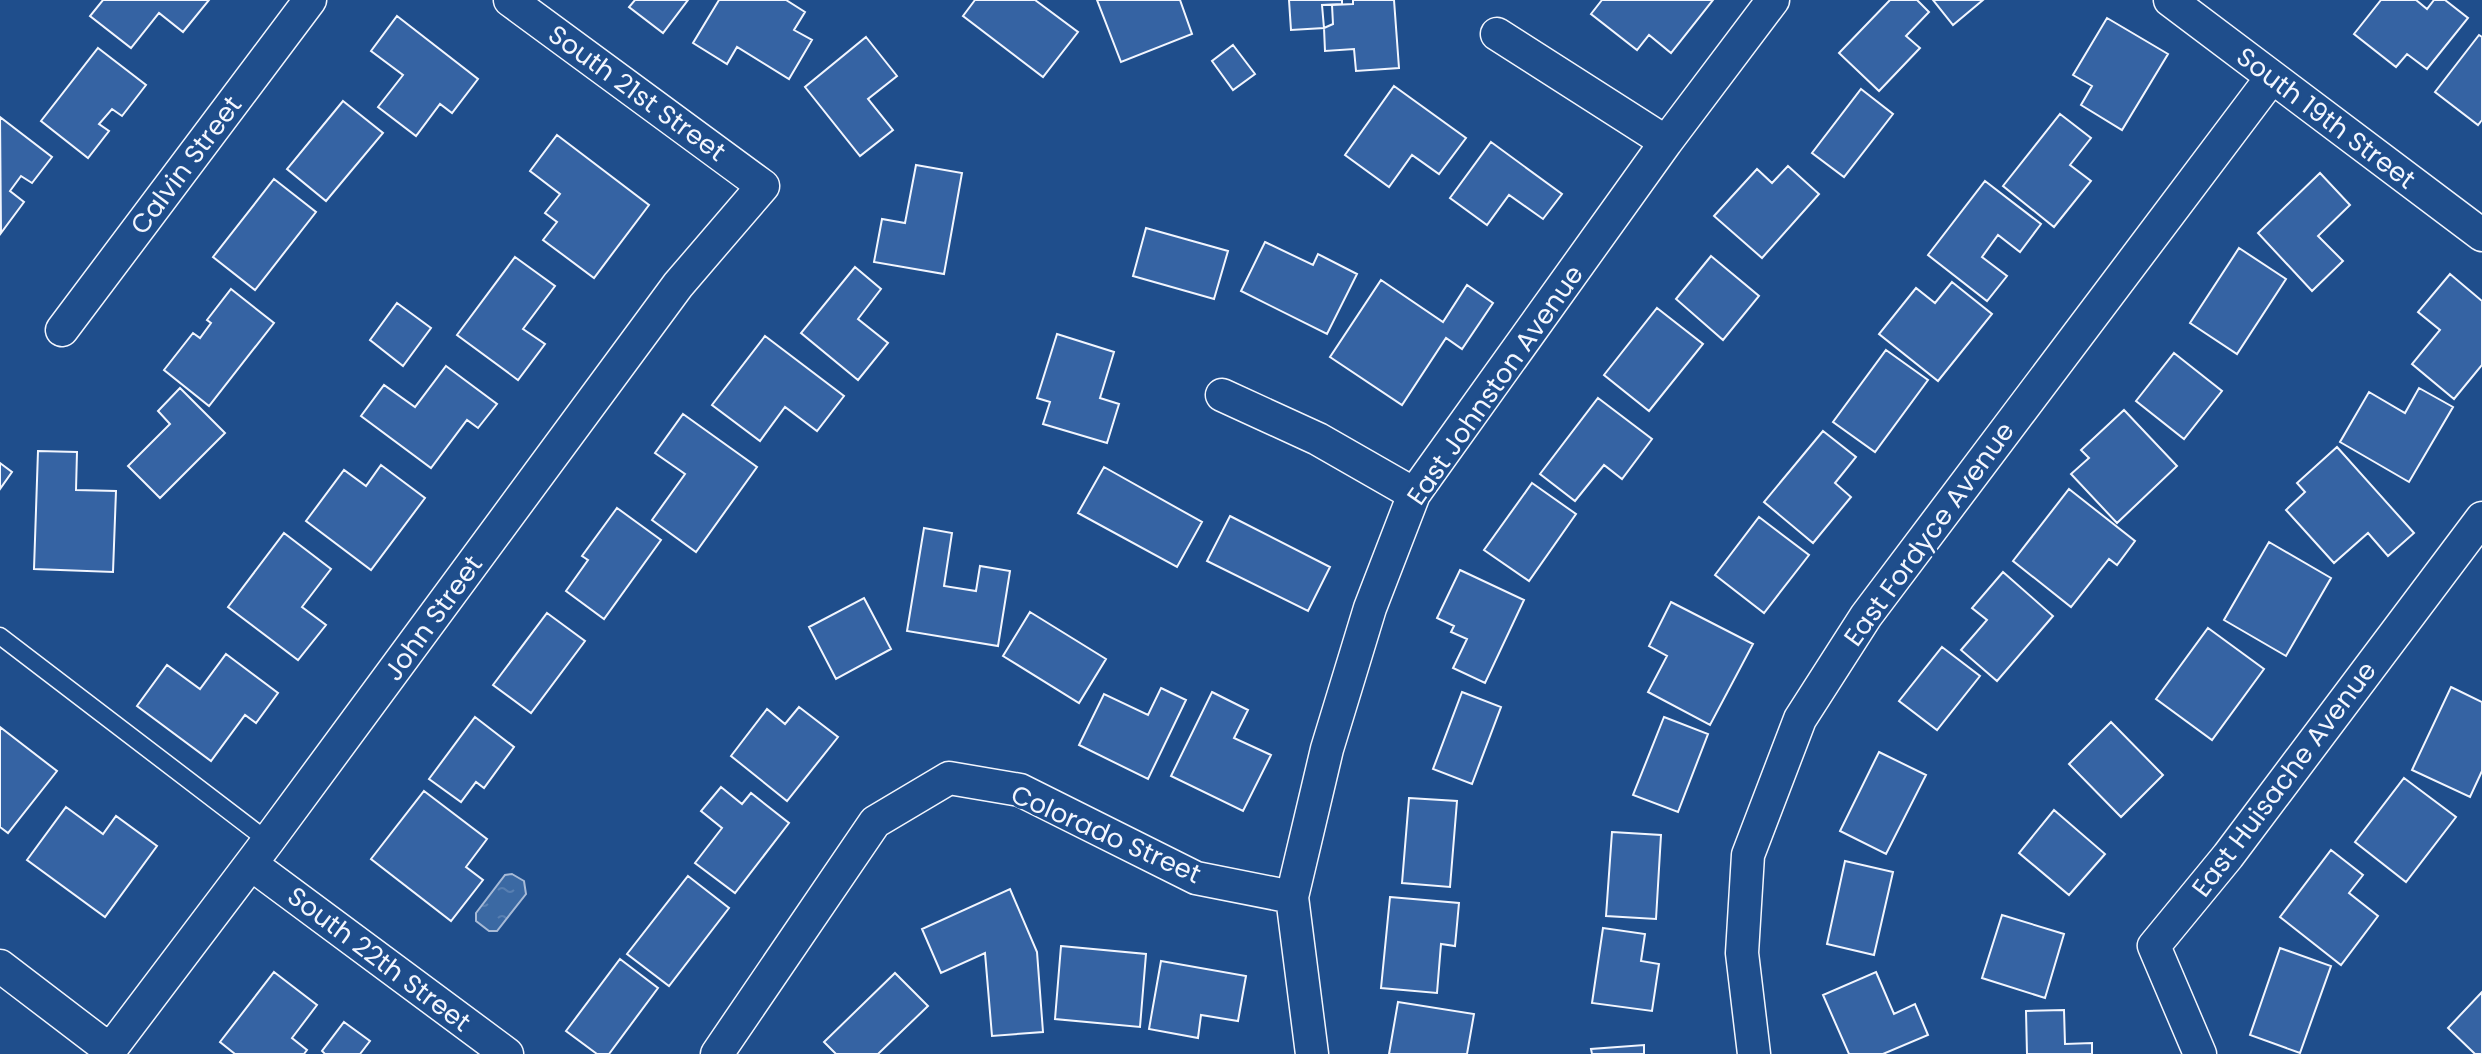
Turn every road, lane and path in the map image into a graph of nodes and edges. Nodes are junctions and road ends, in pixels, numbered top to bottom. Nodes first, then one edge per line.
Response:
1 (310, 0) edge
2 (510, 0) edge
3 (1773, 0) edge
4 (2170, 0) edge
5 (1497, 34) dead end
6 (2272, 77) junction
7 (1666, 142) junction
8 (763, 186) joint
9 (2482, 235) edge
10 (62, 330) dead end
11 (1222, 395) dead end
12 (1414, 494) junction
13 (2482, 518) edge
14 (0, 636) edge
15 (260, 853) junction
16 (1292, 897) junction
17 (0, 966) edge
18 (108, 1052) edge
19 (507, 1054) edge
20 (717, 1054) edge
21 (1312, 1054) edge
22 (1754, 1054) edge
23 (2200, 1054) edge

1 - 10 street, Calvin Street
2 - 8 street, South 21st Street
3 - 7 street, East Johnston Avenue
4 - 6 street, South 19th Street
5 - 7 street
6 - 9 street, South 19th Street
6 - 22 street, East Fordyce Avenue
7 - 12 street, East Johnston Avenue
8 - 15 street, John Street
11 - 12 street
12 - 16 street, East Johnston Avenue
13 - 23 street, East Huisache Avenue
14 - 15 lane
15 - 18 street, John Street
15 - 19 street, South 22th Street
16 - 20 street, Colorado Street
16 - 21 street, East Johnston Avenue
17 - 18 street

